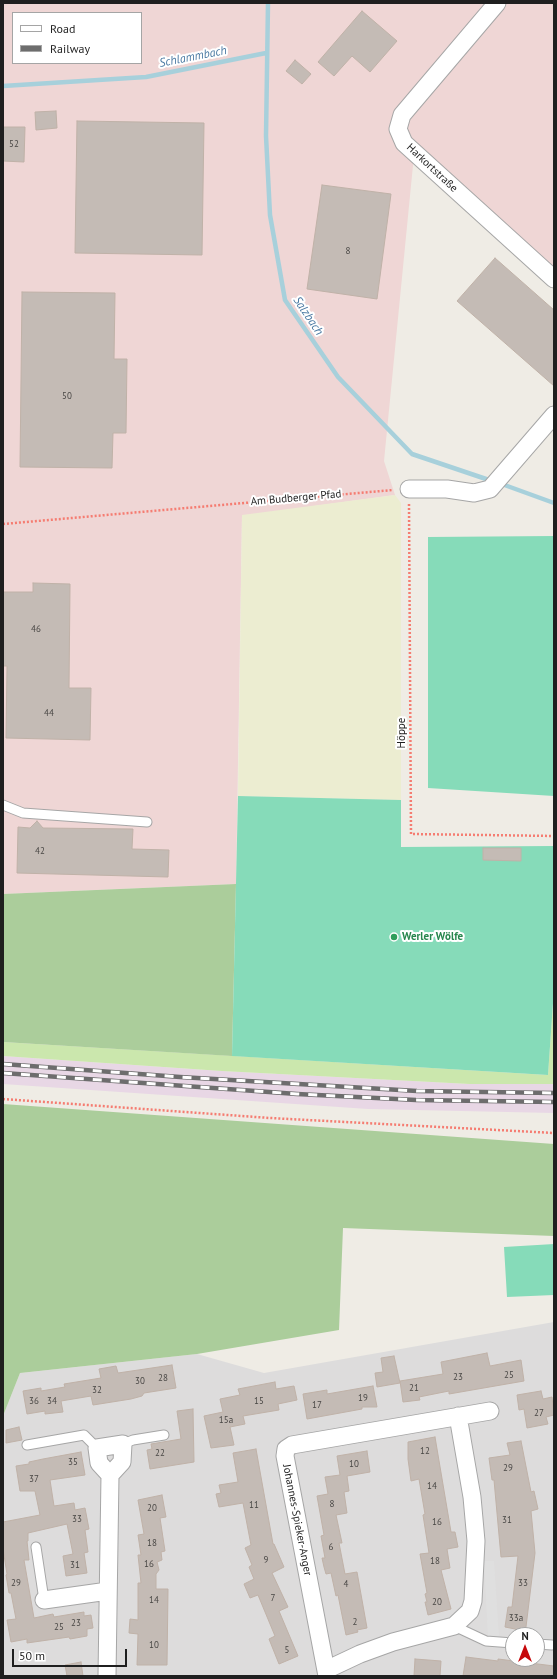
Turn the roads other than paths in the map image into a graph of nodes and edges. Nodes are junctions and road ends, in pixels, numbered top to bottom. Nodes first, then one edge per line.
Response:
1 (497, 3) edge
2 (554, 280) edge
3 (554, 415) edge
4 (409, 489) road end
5 (3, 805) edge
6 (147, 822) dead end
7 (490, 1411) dead end
8 (458, 1416) junction
9 (164, 1435) dead end
10 (123, 1444) junction
11 (27, 1445) dead end
12 (97, 1448) junction
13 (110, 1475) junction
14 (36, 1547) dead end
15 (108, 1590) junction
16 (44, 1600) joint
17 (454, 1626) junction
18 (505, 1642) edge
19 (545, 1645) edge
20 (552, 1645) dead end
21 (327, 1673) edge
22 (107, 1676) edge

1 - 2 street, Harkortstraße
3 - 4 street
5 - 6 lane
7 - 8 street, Johannes-Spieker-Anger
8 - 17 street, Johannes-Spieker-Anger
8 - 21 street, Johannes-Spieker-Anger
9 - 10 lane
10 - 12 street
10 - 13 street
11 - 12 lane
12 - 13 street
13 - 15 street
14 - 16 lane
15 - 16 street
15 - 22 street
17 - 18 lane
17 - 21 street, Johannes-Spieker-Anger
19 - 20 lane

